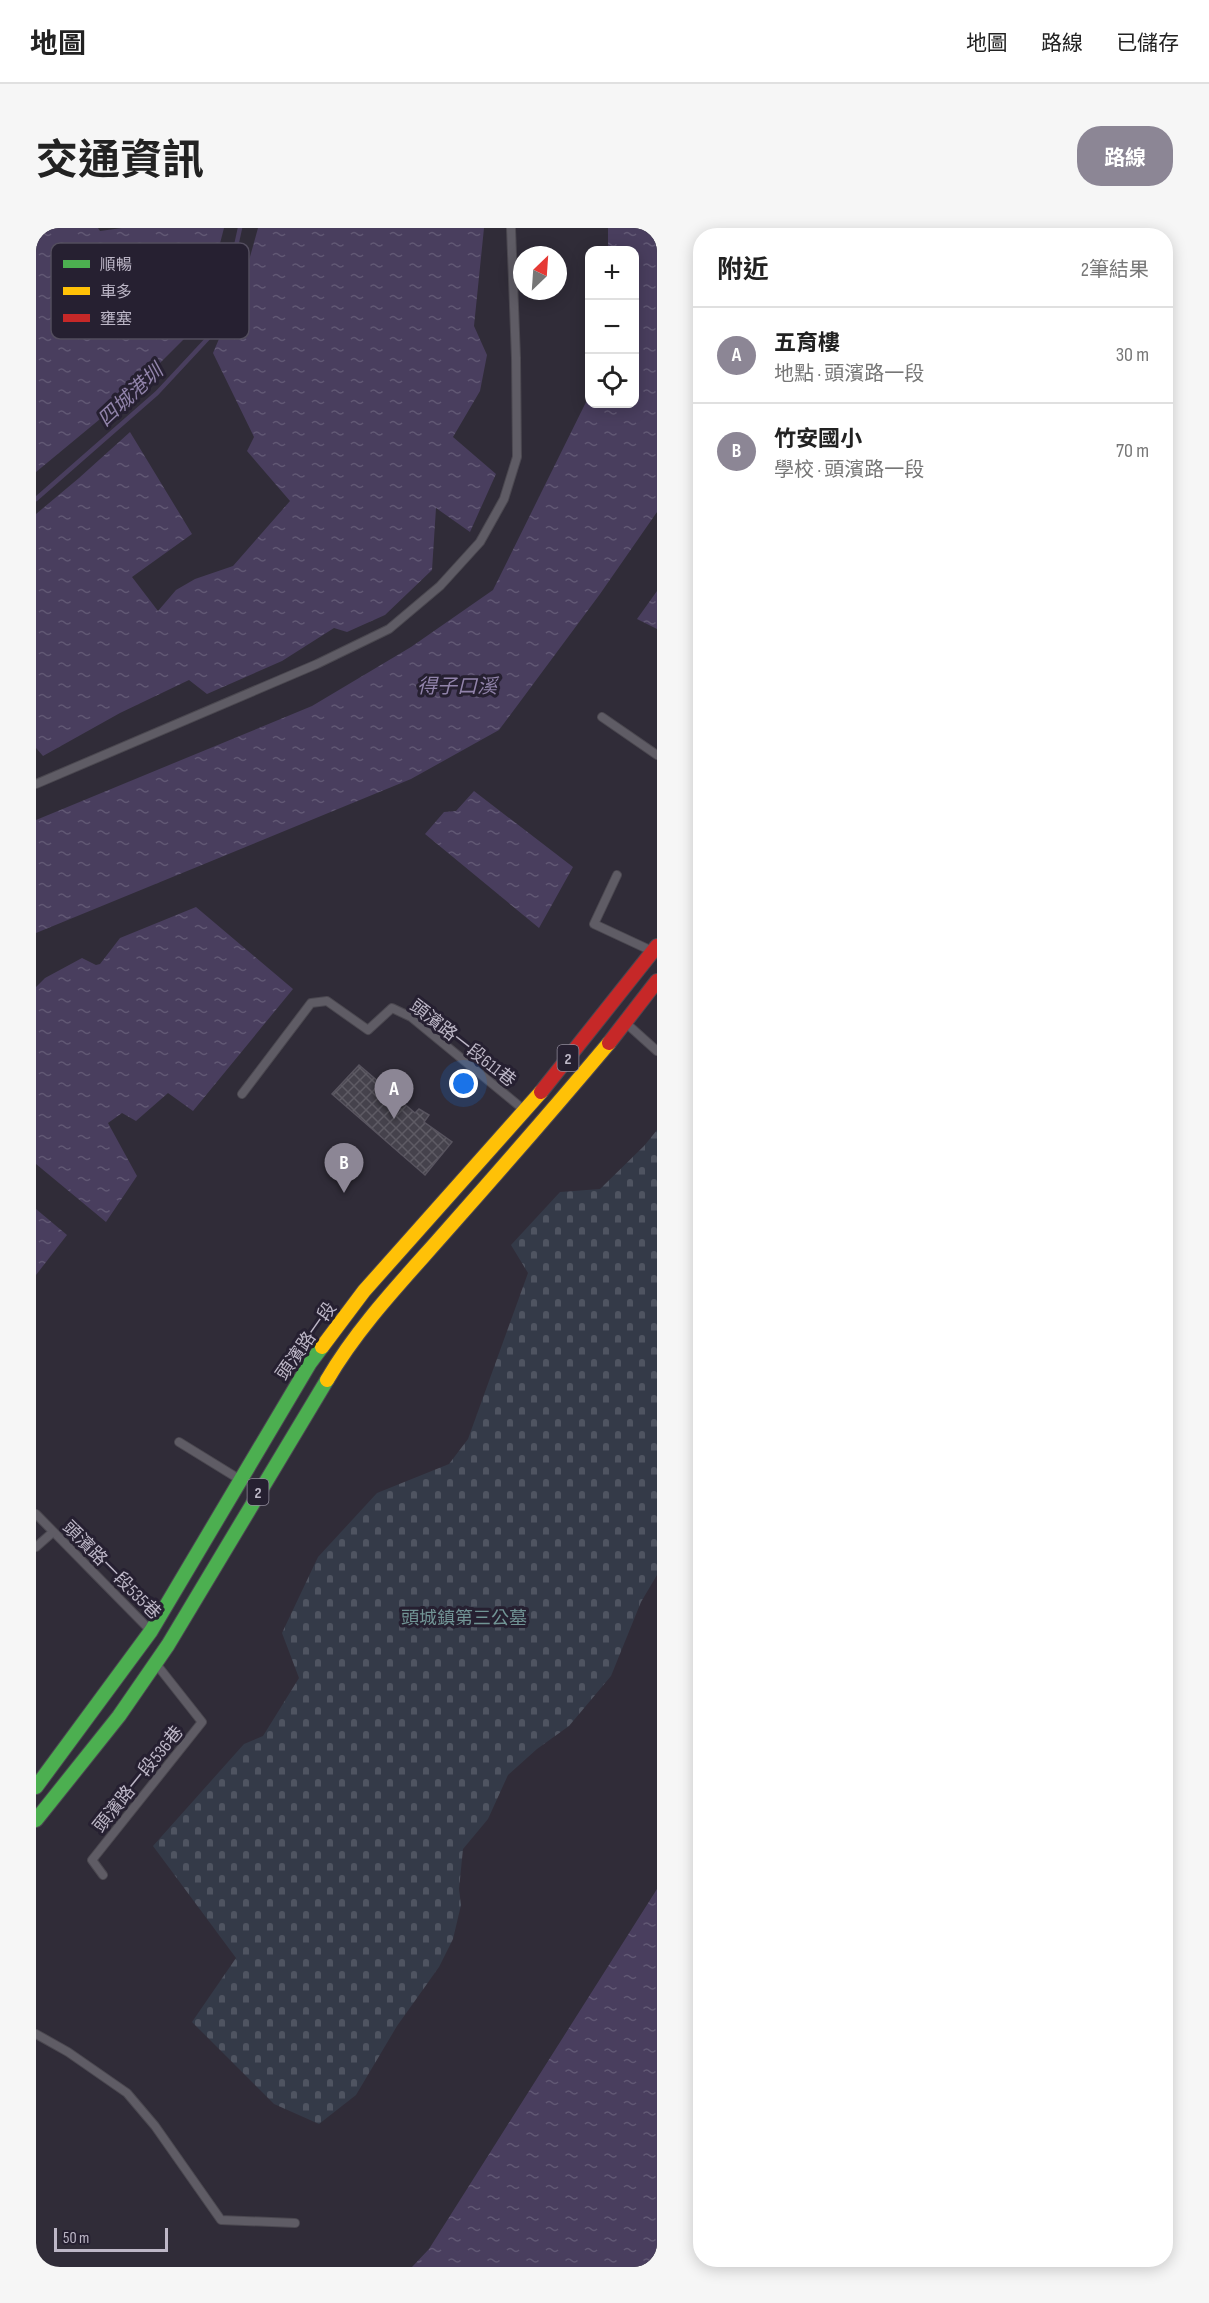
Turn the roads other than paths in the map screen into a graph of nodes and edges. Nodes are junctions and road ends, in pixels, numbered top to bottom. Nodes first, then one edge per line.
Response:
1 (511, 228) edge
2 (602, 717) dead end
3 (657, 755) edge
4 (36, 784) edge
5 (617, 875) dead end
6 (655, 948) edge
7 (657, 981) edge
8 (626, 1023) junction
9 (657, 1051) edge
10 (242, 1094) dead end
11 (525, 1111) junction
12 (541, 1124) junction
13 (479, 1162) junction
14 (496, 1176) junction
15 (446, 1199) junction
16 (461, 1213) junction
17 (178, 1442) dead end
18 (241, 1480) junction
19 (36, 1514) edge
20 (53, 1532) junction
21 (36, 1547) edge
22 (151, 1631) junction
23 (168, 1645) junction
24 (138, 1649) junction
25 (156, 1664) junction
26 (39, 1777) edge
27 (36, 1820) edge
28 (103, 1875) dead end
29 (36, 2034) edge
30 (295, 2223) dead end

1 - 4 lane
2 - 3 lane
5 - 6 lane
6 - 11 main road, 頭濱路一段 / 2
7 - 8 main road, 2
8 - 9 lane
8 - 12 main road, 頭濱路一段 / 2
10 - 11 lane, 頭濱路一段611巷
11 - 12 lane, 頭濱路一段611巷
11 - 13 main road, 頭濱路一段 / 2
12 - 14 main road, 頭濱路一段 / 2
13 - 14 main road
13 - 15 main road, 頭濱路一段 / 2
14 - 16 main road, 頭濱路一段 / 2
15 - 16 main road
15 - 18 main road, 頭濱路一段 / 2
16 - 23 main road, 頭濱路一段 / 2
17 - 18 lane
18 - 22 main road, 頭濱路一段 / 2
19 - 20 lane, 頭濱路一段535巷
20 - 21 lane
20 - 22 lane, 頭濱路一段535巷
22 - 23 lane, 頭濱路一段535巷
22 - 24 main road, 頭濱路一段 / 2
23 - 25 main road, 頭濱路一段 / 2
24 - 25 lane, 頭濱路一段536巷
24 - 26 main road, 頭濱路一段 / 2
25 - 27 main road, 頭濱路一段 / 2
25 - 28 lane, 頭濱路一段536巷
29 - 30 lane

